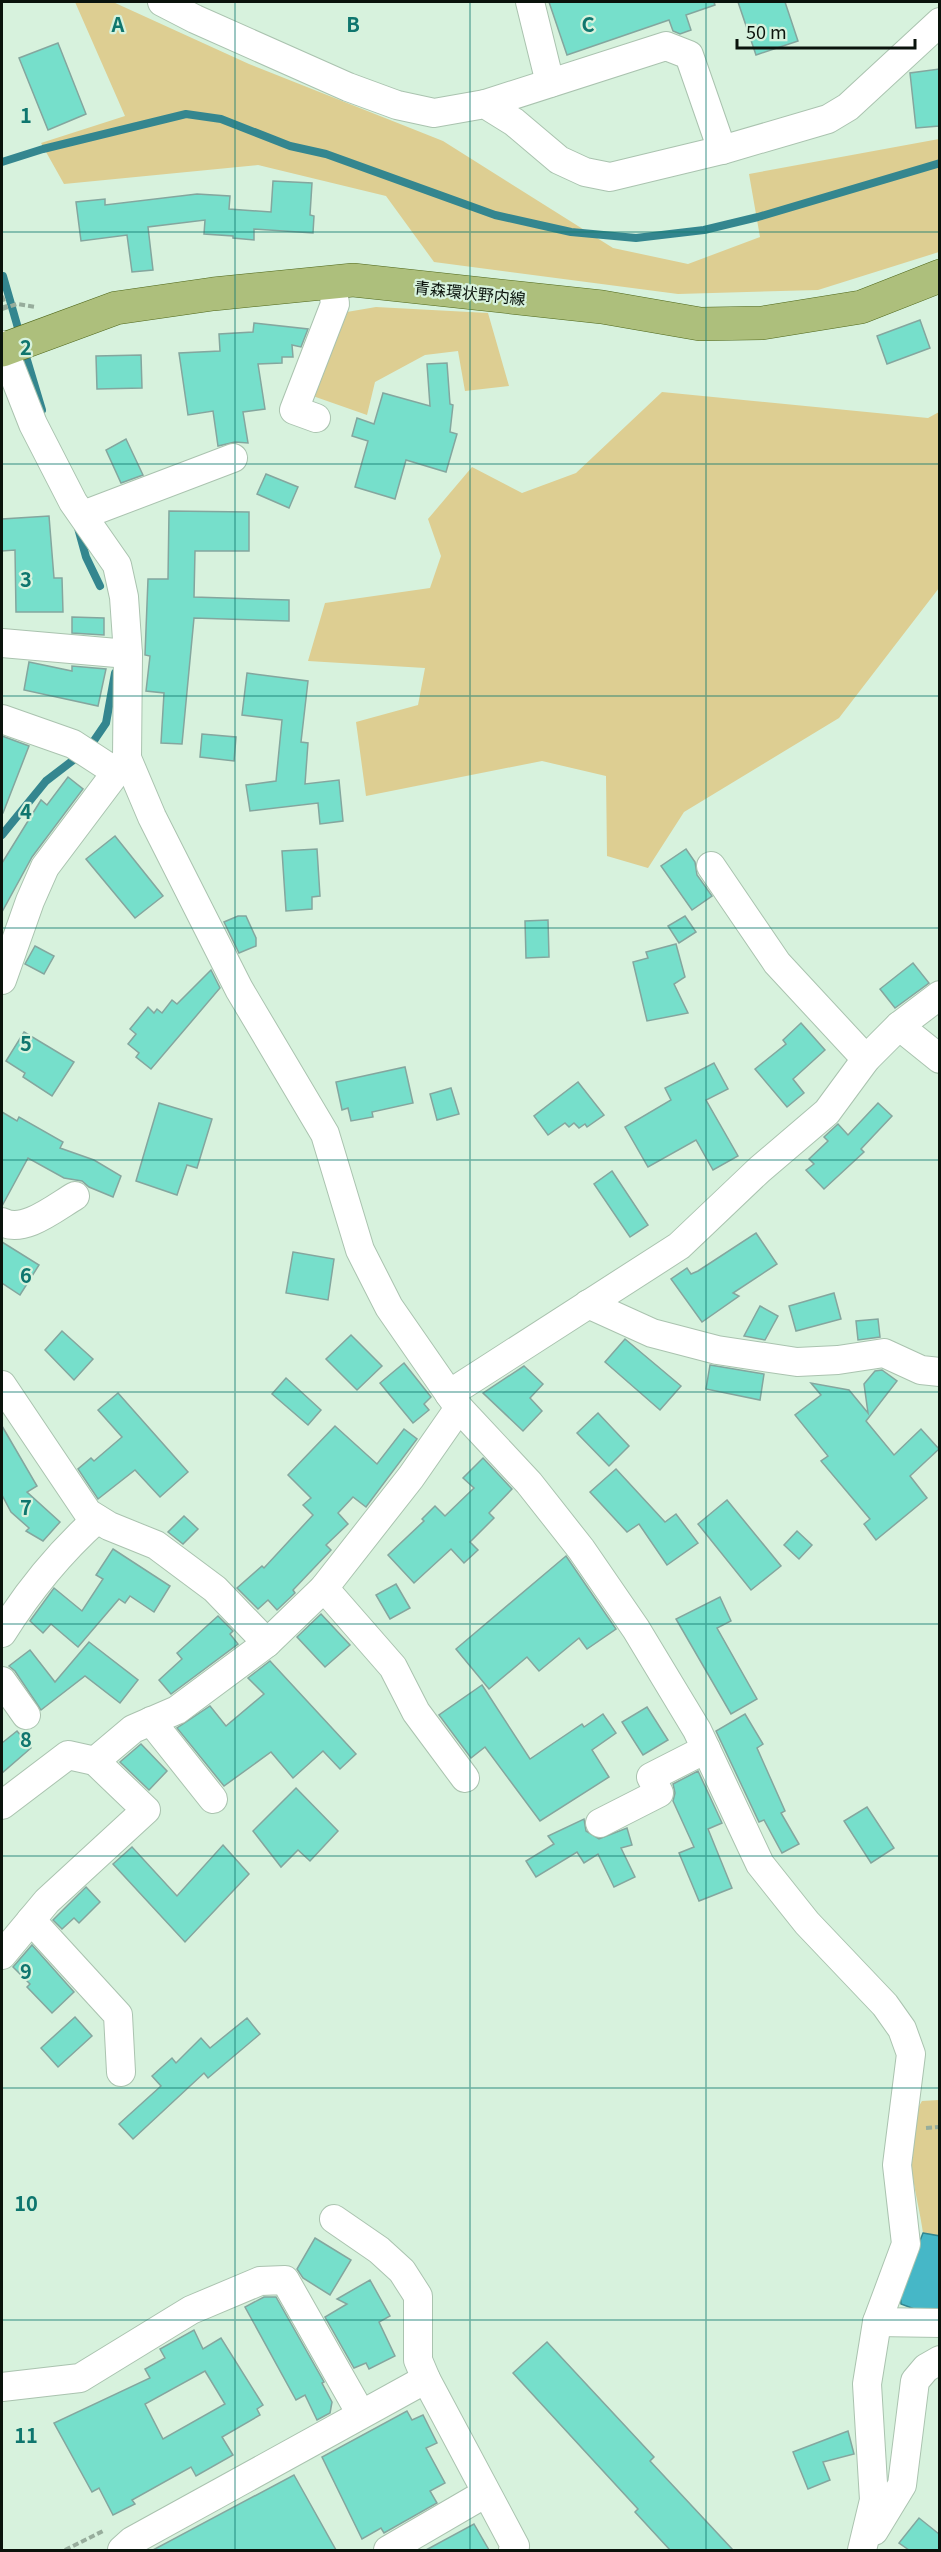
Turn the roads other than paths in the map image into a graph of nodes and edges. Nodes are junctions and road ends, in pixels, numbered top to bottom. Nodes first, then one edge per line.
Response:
1 (162, 2) edge
2 (530, 2) edge
3 (939, 22) edge
4 (550, 83) junction
5 (485, 104) junction
6 (722, 150) junction
7 (939, 276) edge
8 (332, 282) junction
9 (2, 348) edge
10 (316, 418) dead end
11 (233, 458) dead end
12 (83, 515) junction
13 (2, 643) edge
14 (128, 654) junction
15 (2, 719) edge
16 (121, 765) junction
17 (711, 866) dead end
18 (2, 980) edge
19 (939, 995) edge
20 (900, 1026) junction
21 (866, 1059) junction
22 (939, 1059) edge
23 (75, 1196) dead end
24 (2, 1222) edge
25 (588, 1305) junction
26 (939, 1372) edge
27 (2, 1385) edge
28 (454, 1401) junction
29 (10, 1417) edge
30 (97, 1519) junction
31 (324, 1588) junction
32 (2, 1633) edge
33 (267, 1643) junction
34 (2, 1681) edge
35 (26, 1715) dead end
36 (151, 1721) junction
37 (706, 1749) junction
38 (95, 1761) junction
39 (465, 1778) dead end
40 (213, 1799) dead end
41 (2, 1805) edge
42 (600, 1823) dead end
43 (31, 1920) junction
44 (2, 1956) edge
45 (121, 2072) dead end
46 (334, 2219) dead end
47 (877, 2322) junction
48 (939, 2323) edge
49 (939, 2360) edge
50 (426, 2379) junction
51 (2, 2387) edge
52 (361, 2414) junction
53 (486, 2493) junction
54 (122, 2550) edge
55 (388, 2550) edge
56 (513, 2550) edge
57 (862, 2550) edge

1 - 5 street
2 - 4 street
3 - 6 street
4 - 5 street
4 - 6 street
5 - 6 street
7 - 8 main road, 青森環状野内線
8 - 9 main road, 青森環状野内線
8 - 10 street
9 - 12 street
11 - 12 street
12 - 14 street
13 - 14 street
14 - 16 street
15 - 16 street
16 - 18 street
16 - 28 street
17 - 21 street
19 - 20 street
20 - 21 street
20 - 22 street
21 - 25 street
23 - 24 street
25 - 26 street
25 - 28 street
27 - 29 street
28 - 31 street
28 - 37 street
29 - 30 street
30 - 32 street
30 - 33 street
31 - 33 street
31 - 39 street
33 - 36 street
34 - 35 street
36 - 38 street
36 - 40 street
37 - 42 street
37 - 47 street
38 - 41 street
38 - 43 street
43 - 44 street
43 - 45 street
46 - 50 street
47 - 48 street
47 - 57 street
49 - 57 street
50 - 52 street
50 - 53 street
51 - 52 street
52 - 54 street
53 - 55 street
53 - 56 street

